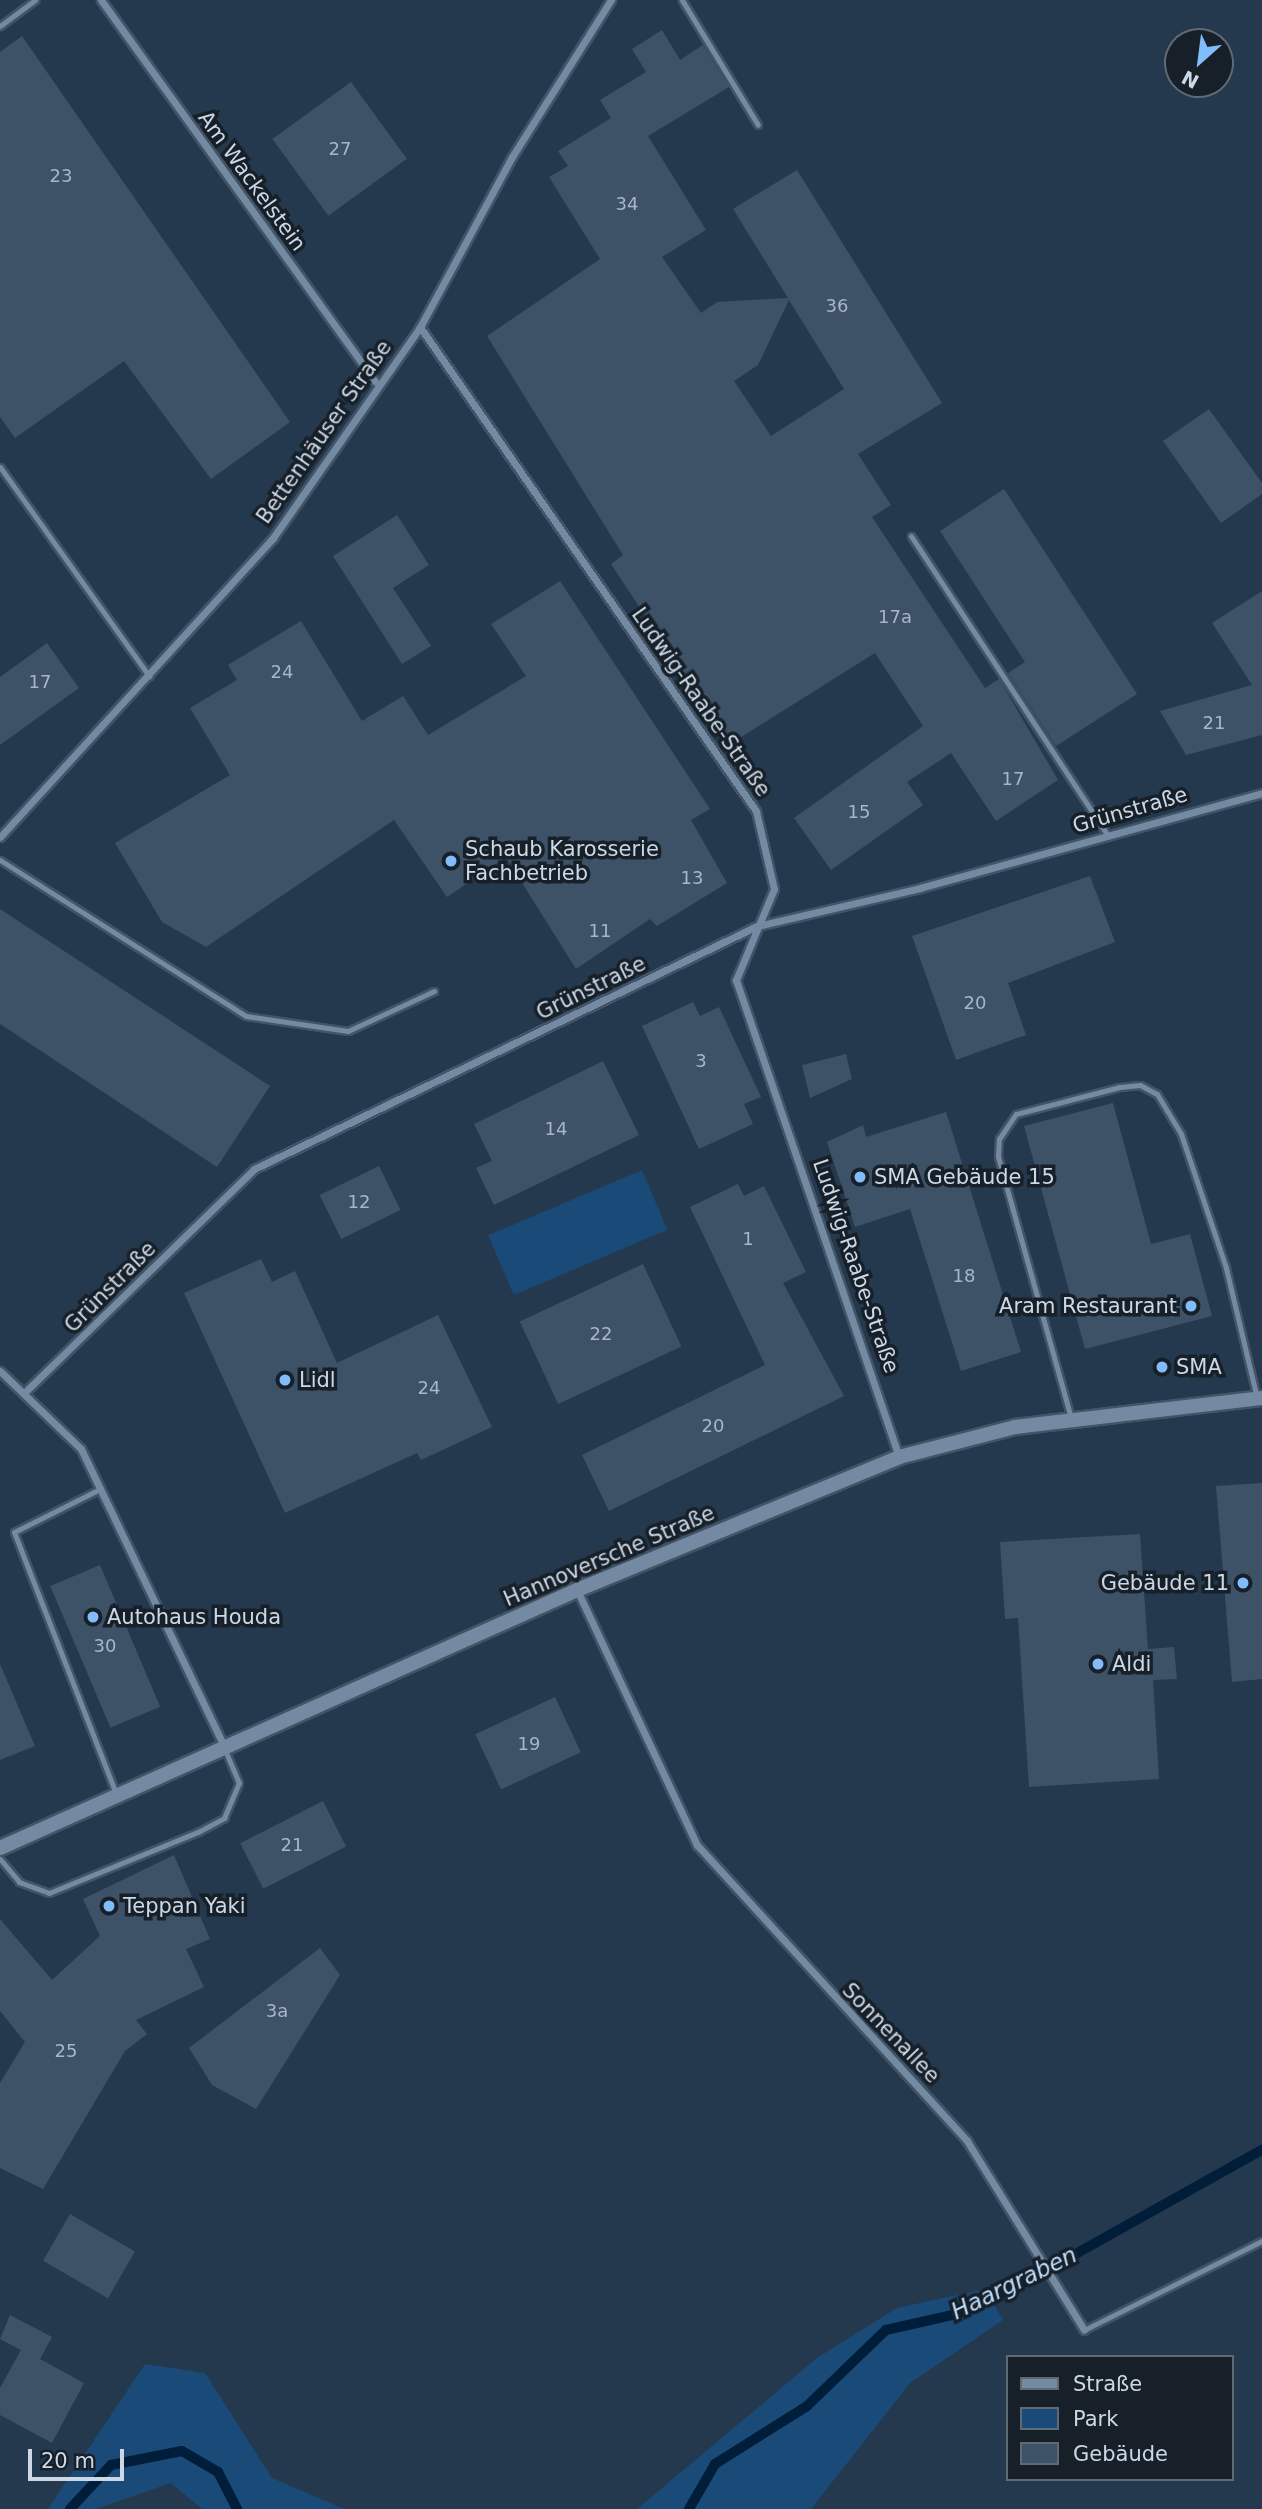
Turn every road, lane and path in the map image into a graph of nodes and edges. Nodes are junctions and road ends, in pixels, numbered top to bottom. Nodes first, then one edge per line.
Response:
1 (35, 0) edge
2 (101, 0) edge
3 (611, 0) edge
4 (682, 0) edge
5 (0, 26) edge
6 (758, 125) dead end
7 (420, 327) junction
8 (375, 382) junction
9 (0, 467) edge
10 (911, 536) dead end
11 (149, 676) junction
12 (1262, 793) edge
13 (1107, 834) junction
14 (0, 836) edge
15 (0, 860) edge
16 (757, 926) junction
17 (434, 991) dead end
18 (0, 1371) edge
19 (27, 1390) junction
20 (1259, 1398) edge
21 (1071, 1418) junction
22 (900, 1457) junction
23 (100, 1489) junction
24 (578, 1590) junction
25 (225, 1748) junction
26 (117, 1796) junction
27 (0, 1848) edge
28 (0, 1859) edge
29 (1262, 2241) edge
30 (1084, 2330) joint

1 - 5 lane
2 - 8 street, Am Wackelstein
3 - 7 street, Bettenhäuser Straße
4 - 6 lane
7 - 8 street, Bettenhäuser Straße
7 - 16 street, Ludwig-Raabe-Straße
8 - 11 street, Bettenhäuser Straße
9 - 11 lane
10 - 13 lane
11 - 14 street, Bettenhäuser Straße
12 - 13 street, Grünstraße
13 - 16 street, Grünstraße
15 - 17 lane
16 - 19 street, Grünstraße
16 - 22 street, Ludwig-Raabe-Straße
18 - 19 street
19 - 23 street
20 - 21 main road, Hannoversche Straße
20 - 21 lane
21 - 22 main road, Hannoversche Straße
22 - 24 main road, Hannoversche Straße
23 - 25 street
23 - 26 lane
24 - 25 main road, Hannoversche Straße
24 - 30 street, Sonnenallee
25 - 26 main road, Hannoversche Straße
25 - 28 lane
26 - 27 main road, Hannoversche Straße
29 - 30 lane, Sonnenallee

